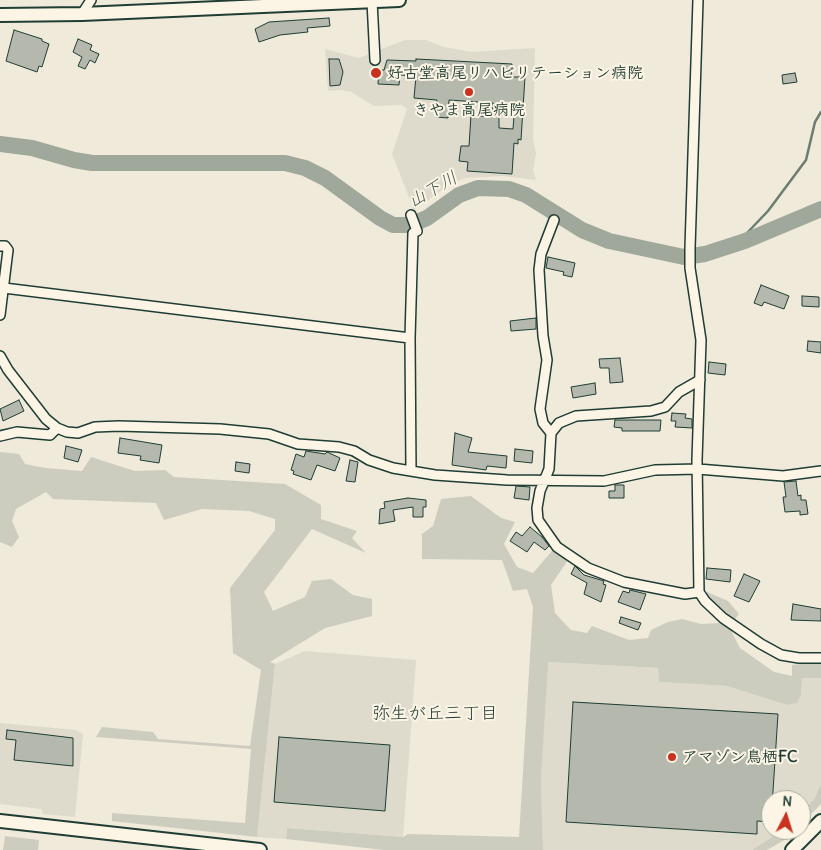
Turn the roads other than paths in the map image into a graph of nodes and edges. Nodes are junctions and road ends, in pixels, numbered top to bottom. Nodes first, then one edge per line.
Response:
1 (91, 0) edge
2 (399, 0) edge
3 (698, 0) edge
4 (372, 1) edge
5 (0, 14) edge
6 (82, 14) junction
7 (376, 60) dead end
8 (412, 216) dead end
9 (554, 220) dead end
10 (0, 246) edge
11 (4, 288) junction
12 (0, 316) edge
13 (410, 338) junction
14 (0, 356) edge
15 (700, 380) junction
16 (57, 428) junction
17 (551, 433) junction
18 (0, 436) edge
19 (698, 469) junction
20 (411, 471) junction
21 (821, 472) edge
22 (545, 480) junction
23 (699, 592) junction
24 (821, 658) edge
25 (0, 821) edge
26 (821, 821) edge
27 (221, 848) edge
28 (260, 850) edge
29 (792, 850) edge

1 - 6 street
2 - 4 street
3 - 15 street
4 - 6 street
4 - 7 street
5 - 6 street
8 - 13 street
9 - 17 street
10 - 11 street
11 - 12 street
11 - 13 street
13 - 20 street
14 - 16 street
15 - 17 street
15 - 19 street
16 - 18 street
16 - 20 street
17 - 22 street
19 - 21 street
19 - 22 street
19 - 23 street
20 - 22 street
22 - 23 street
23 - 24 street
25 - 27 street
26 - 29 street
27 - 28 street

